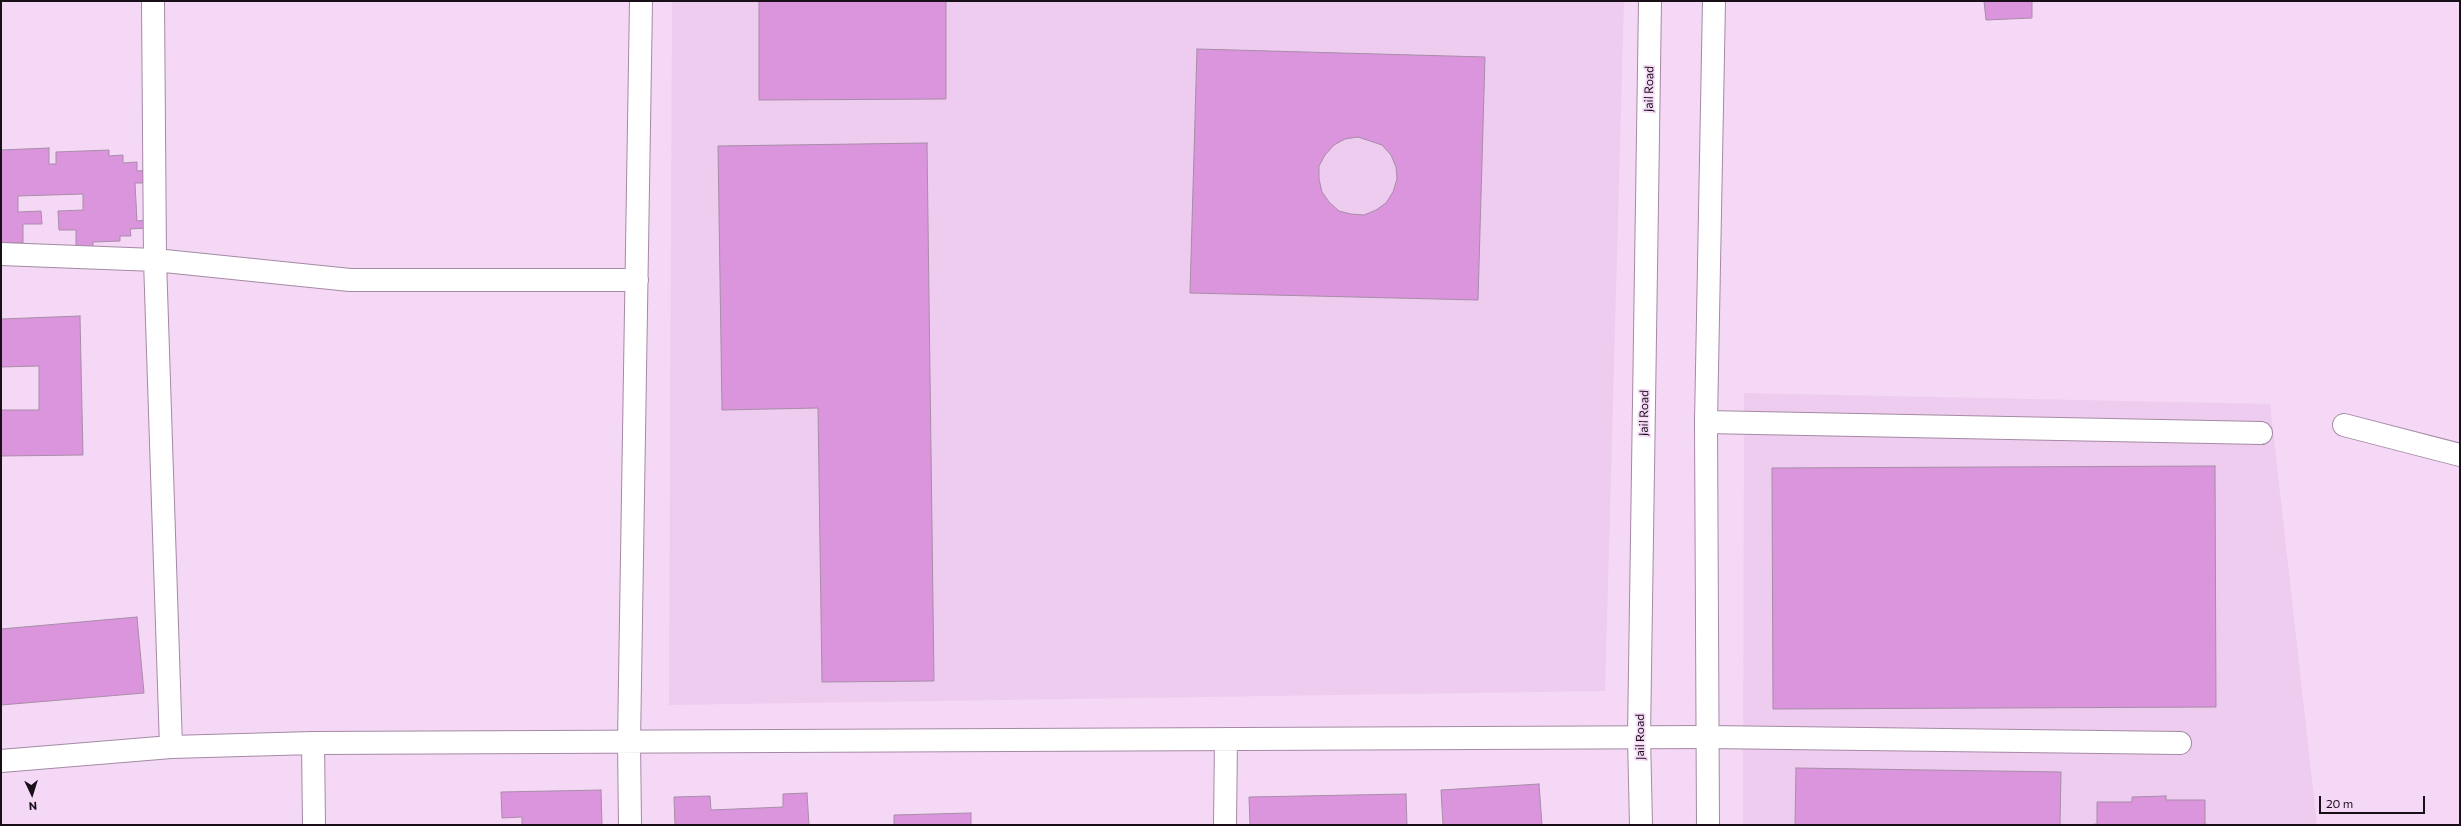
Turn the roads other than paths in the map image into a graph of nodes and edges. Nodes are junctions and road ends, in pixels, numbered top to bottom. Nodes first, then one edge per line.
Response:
1 (153, 1) edge
2 (641, 1) edge
3 (1650, 1) edge
4 (1714, 1) edge
5 (1, 254) edge
6 (155, 260) junction
7 (637, 280) junction
8 (1706, 422) junction
9 (2344, 425) dead end
10 (2261, 433) dead end
11 (2460, 455) edge
12 (1708, 737) junction
13 (1640, 738) junction
14 (1226, 739) junction
15 (629, 742) junction
16 (313, 743) junction
17 (2180, 743) dead end
18 (171, 747) junction
19 (1, 761) edge
20 (314, 825) edge
21 (630, 825) edge
22 (1225, 825) edge
23 (1641, 825) edge
24 (1708, 825) edge

1 - 6 street
2 - 7 street
3 - 13 street, Jail Road
4 - 8 street
5 - 6 street
6 - 7 street
6 - 18 street
7 - 15 street
8 - 10 street
8 - 12 street
9 - 11 street
12 - 13 street
12 - 17 street
12 - 24 street
13 - 14 street
13 - 23 street, Jail Road
14 - 15 street
14 - 22 street
15 - 16 street
15 - 21 street
16 - 18 street
16 - 20 street
18 - 19 street

